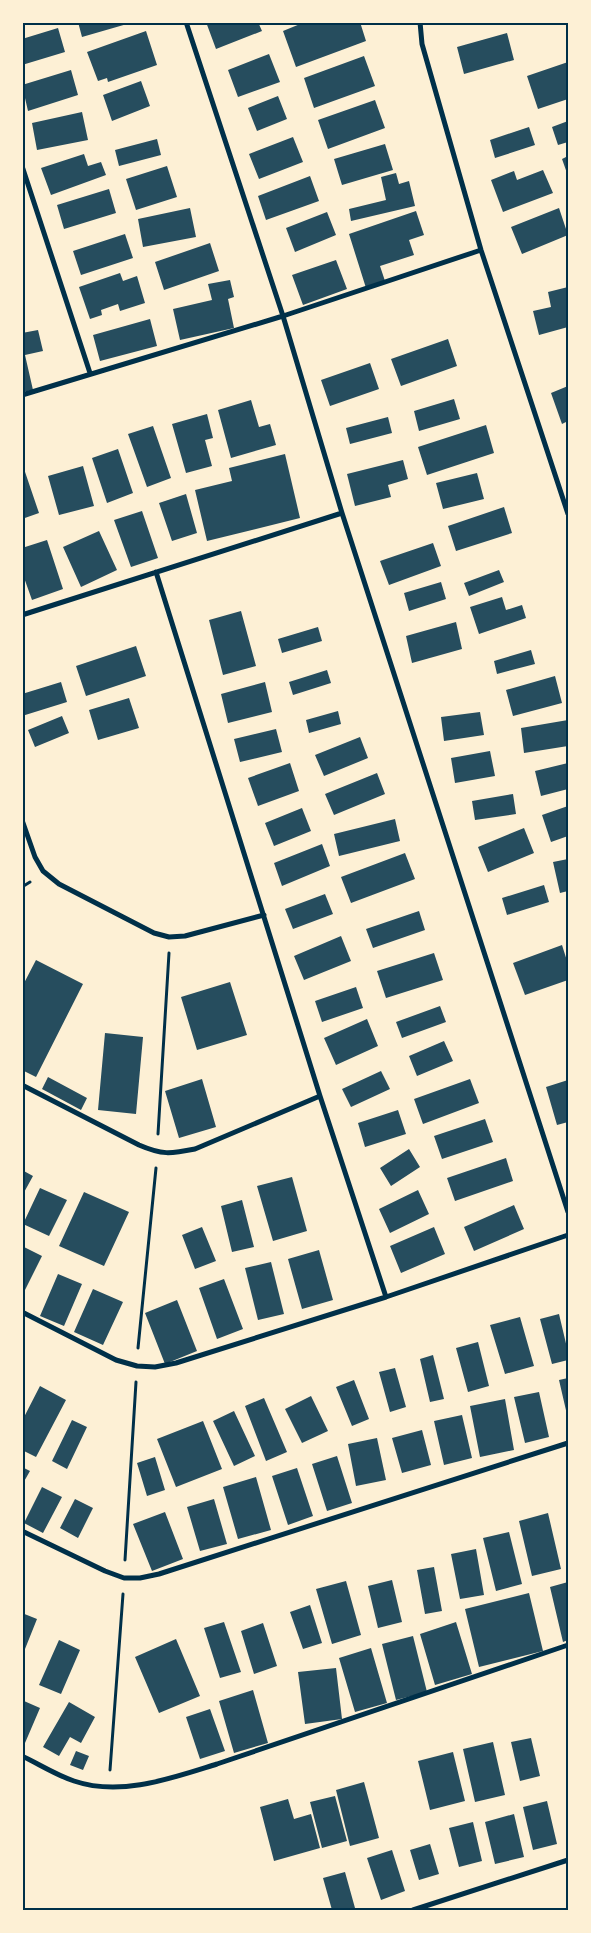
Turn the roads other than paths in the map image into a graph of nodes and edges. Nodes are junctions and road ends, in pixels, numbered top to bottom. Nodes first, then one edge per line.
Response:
1 (186, 22) edge
2 (420, 22) edge
3 (22, 166) edge
4 (482, 250) junction
5 (283, 316) junction
6 (90, 374) junction
7 (22, 395) edge
8 (342, 513) junction
9 (568, 514) edge
10 (156, 572) junction
11 (22, 615) edge
12 (22, 820) edge
13 (264, 915) junction
14 (22, 1085) edge
15 (320, 1096) junction
16 (568, 1212) edge
17 (568, 1235) edge
18 (386, 1297) junction
19 (22, 1312) edge
20 (568, 1443) edge
21 (22, 1531) edge
22 (568, 1645) edge
23 (22, 1756) edge
24 (568, 1860) edge
25 (413, 1910) edge

1 - 5 street
2 - 4 street
3 - 6 street
4 - 5 street
4 - 9 street
5 - 6 street
5 - 8 street
6 - 7 street
8 - 10 street
8 - 16 street
10 - 11 street
10 - 13 street
12 - 13 street
13 - 15 street
14 - 15 street
15 - 18 street
17 - 18 street
18 - 19 street
20 - 21 street
22 - 23 street
24 - 25 street

